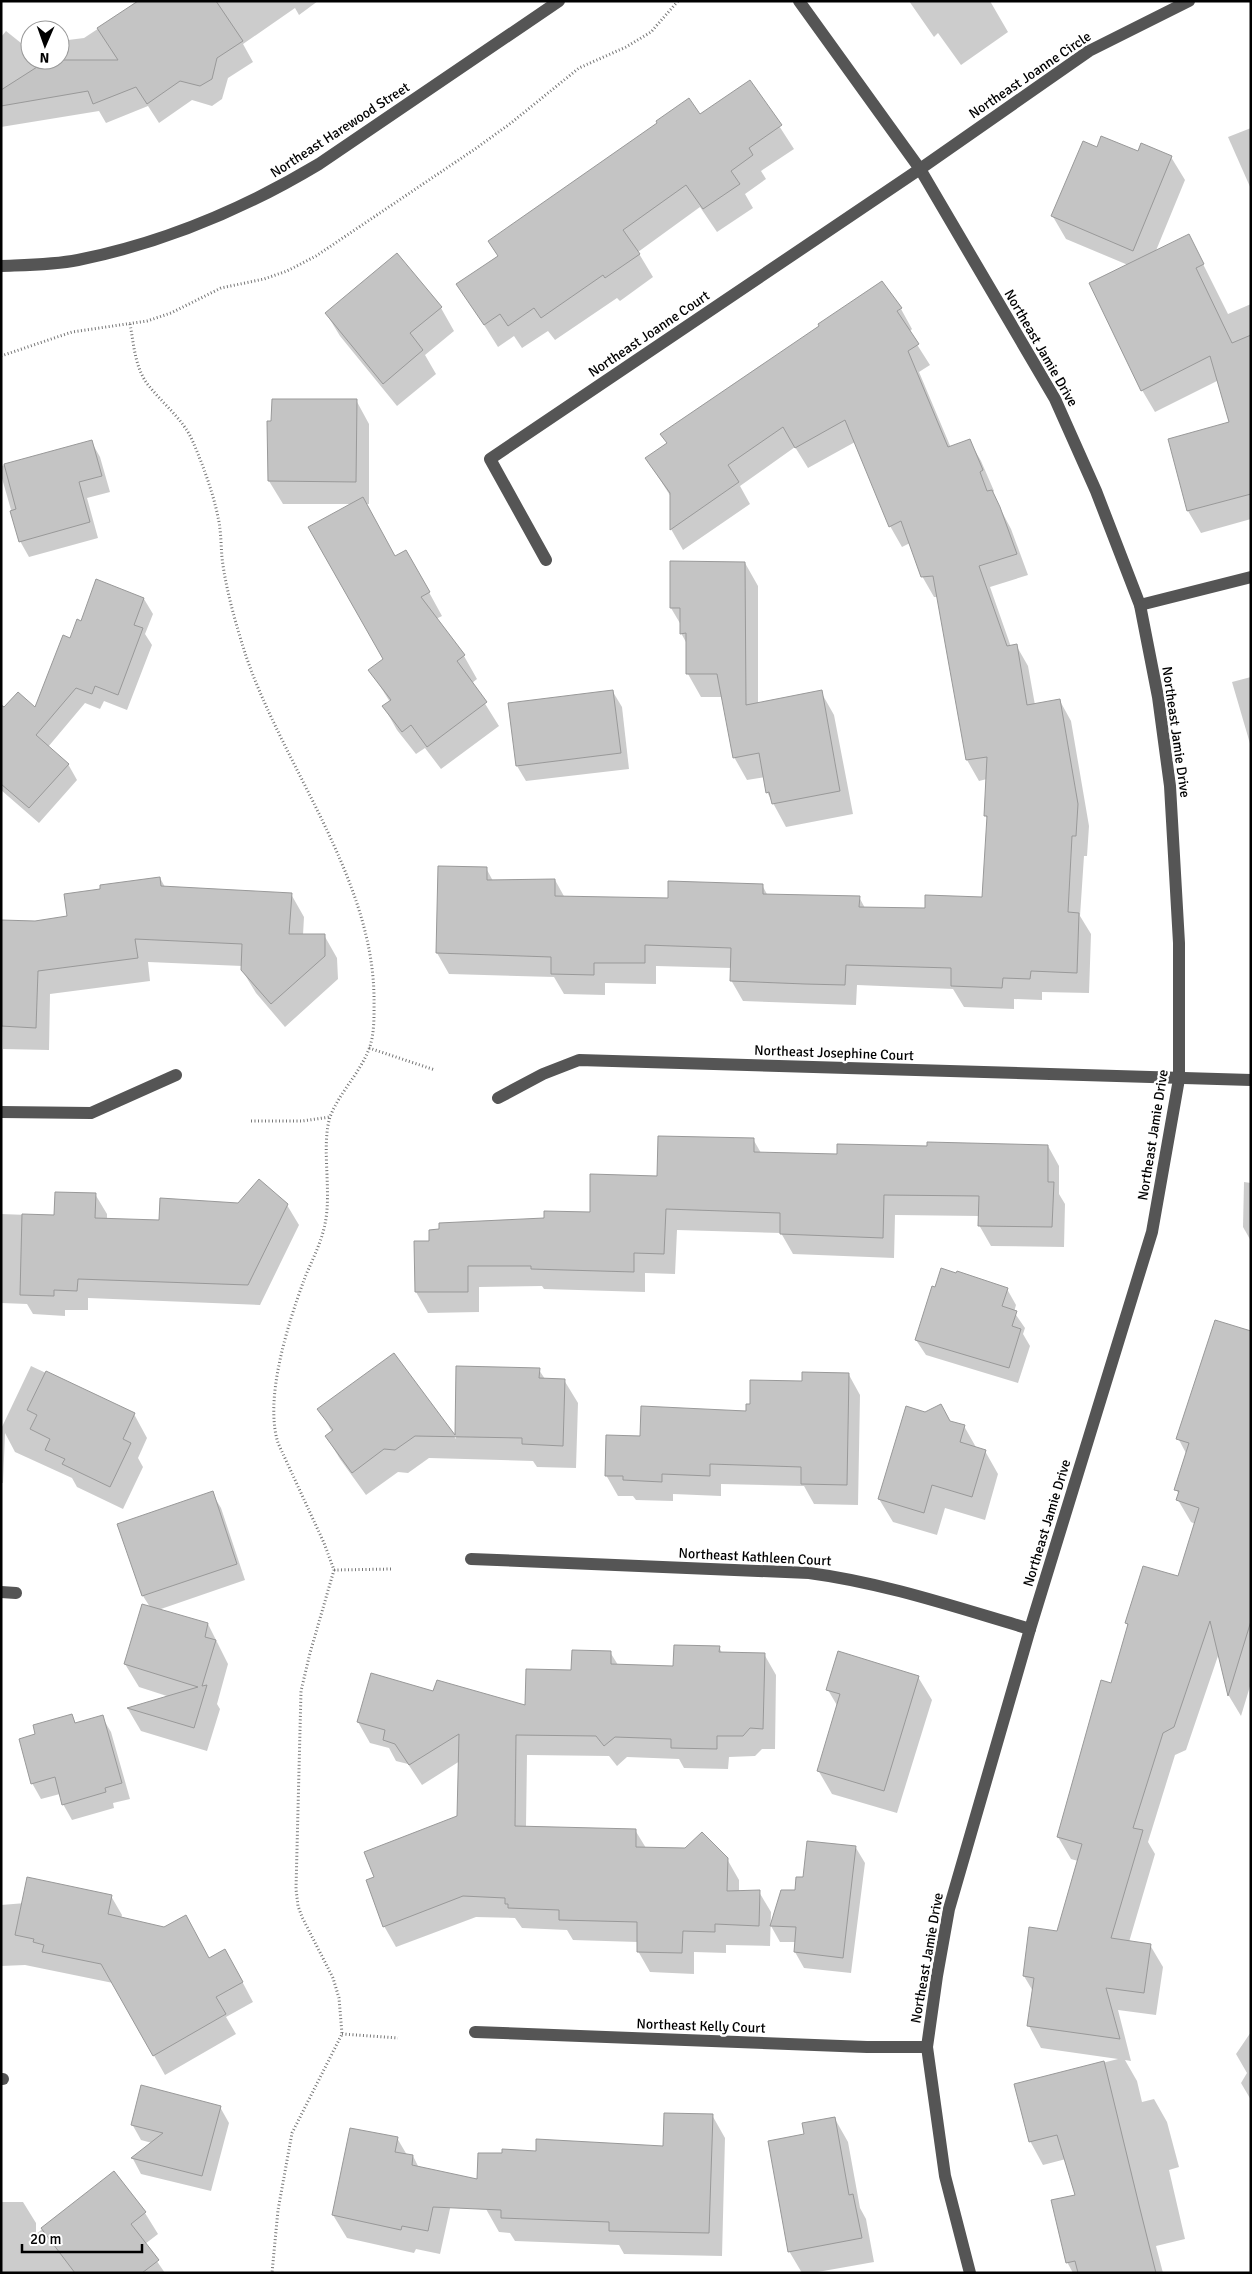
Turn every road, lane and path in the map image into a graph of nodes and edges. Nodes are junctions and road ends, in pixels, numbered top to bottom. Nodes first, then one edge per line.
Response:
1 (559, 1) edge
2 (678, 1) edge
3 (799, 1) edge
4 (1190, 1) edge
5 (920, 169) junction
6 (1, 266) edge
7 (130, 324) junction
8 (1, 356) edge
9 (546, 560) dead end
10 (1251, 576) edge
11 (1140, 605) junction
12 (369, 1048) junction
13 (435, 1070) dead end
14 (176, 1075) dead end
15 (1178, 1079) junction
16 (1251, 1080) edge
17 (498, 1098) dead end
18 (1, 1112) edge
19 (330, 1118) junction
20 (251, 1121) dead end
21 (471, 1559) dead end
22 (392, 1568) dead end
23 (334, 1570) junction
24 (1, 1592) edge
25 (16, 1593) dead end
26 (1030, 1629) junction
27 (475, 2032) dead end
28 (342, 2034) junction
29 (398, 2038) dead end
30 (927, 2047) junction
31 (272, 2273) edge
32 (970, 2273) edge

1 - 6 street, Northeast Harewood Street
2 - 7 path
3 - 5 street, Northeast Jamie Drive
4 - 5 street, Northeast Joanne Circle
5 - 9 street, Northeast Joanne Court
5 - 11 street, Northeast Jamie Drive
7 - 8 path
7 - 12 path
10 - 11 street
11 - 15 street, Northeast Jamie Drive
12 - 13 path
12 - 19 path
14 - 18 street
15 - 16 street, Northeast Josephine Court
15 - 17 street, Northeast Josephine Court
15 - 26 street, Northeast Jamie Drive
19 - 20 path
19 - 23 path
21 - 26 street, Northeast Kathleen Court
22 - 23 path
23 - 28 path
24 - 25 street
26 - 30 street, Northeast Jamie Drive
27 - 30 street, Northeast Kelly Court
28 - 29 path
28 - 31 path
30 - 32 street, Northeast Jamie Drive

